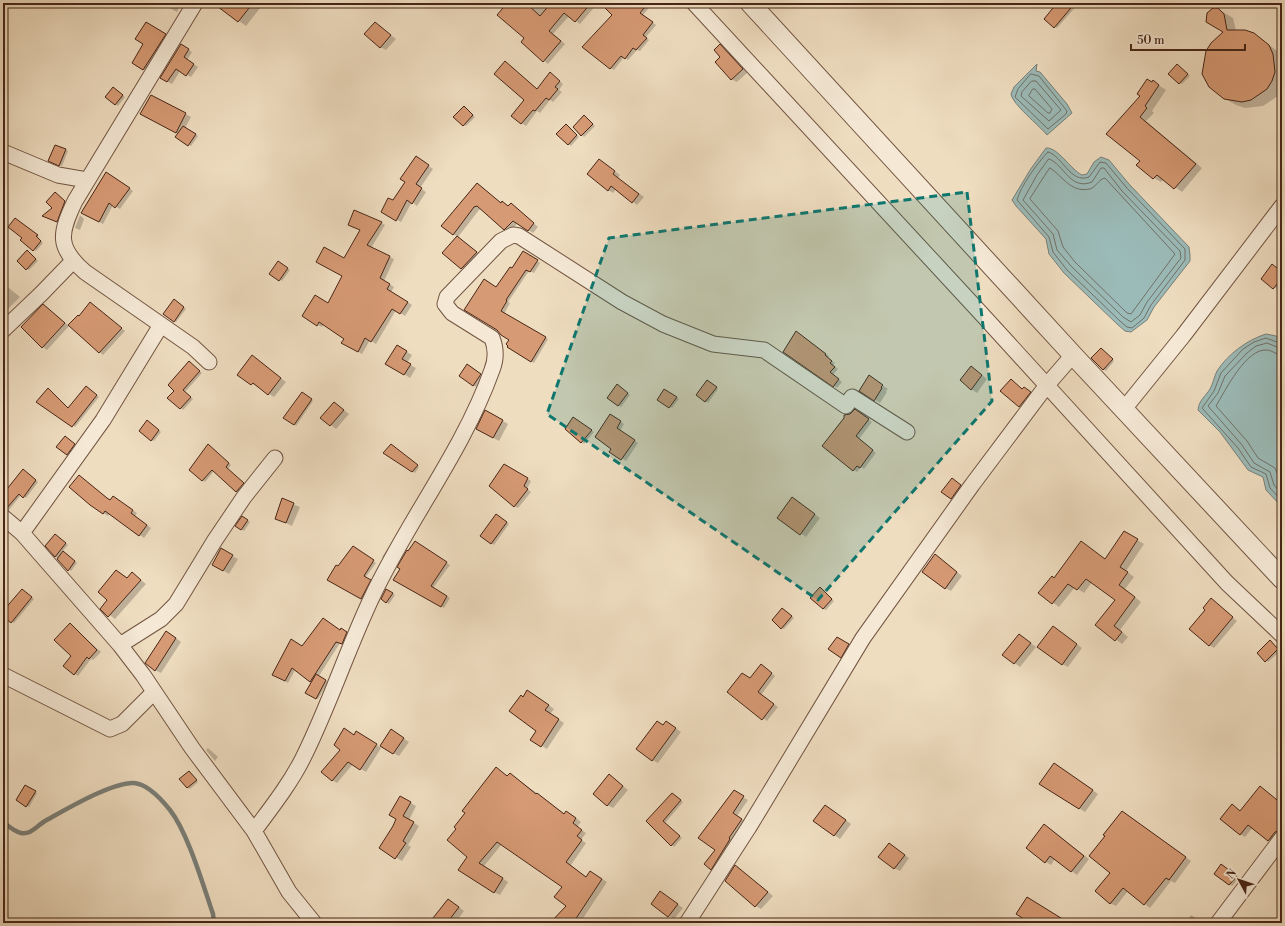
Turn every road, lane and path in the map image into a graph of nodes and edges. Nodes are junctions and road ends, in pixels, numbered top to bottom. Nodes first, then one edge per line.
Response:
1 (195, 3) edge
2 (694, 3) edge
3 (750, 3) edge
4 (3, 152) edge
5 (88, 180) junction
6 (1282, 206) edge
7 (72, 261) junction
8 (161, 325) junction
9 (3, 330) edge
10 (1073, 355) junction
11 (209, 362) dead end
12 (1047, 385) junction
13 (1124, 408) junction
14 (907, 432) dead end
15 (275, 458) dead end
16 (3, 517) edge
17 (22, 533) junction
18 (1282, 579) edge
19 (1282, 635) edge
20 (120, 645) junction
21 (3, 675) edge
22 (154, 692) junction
23 (254, 831) junction
24 (1282, 838) edge
25 (314, 923) edge
26 (687, 923) edge
27 (1218, 923) edge

1 - 5 street
2 - 12 street
3 - 10 street
4 - 5 street
5 - 7 street
6 - 13 street
7 - 8 street
7 - 9 street
8 - 11 street
8 - 17 street
10 - 12 street
10 - 13 street
12 - 19 street
12 - 26 street
13 - 18 street
14 - 23 street
15 - 20 street
16 - 17 street
17 - 20 street
20 - 22 street
21 - 22 street
22 - 23 street
23 - 25 street
24 - 27 street

